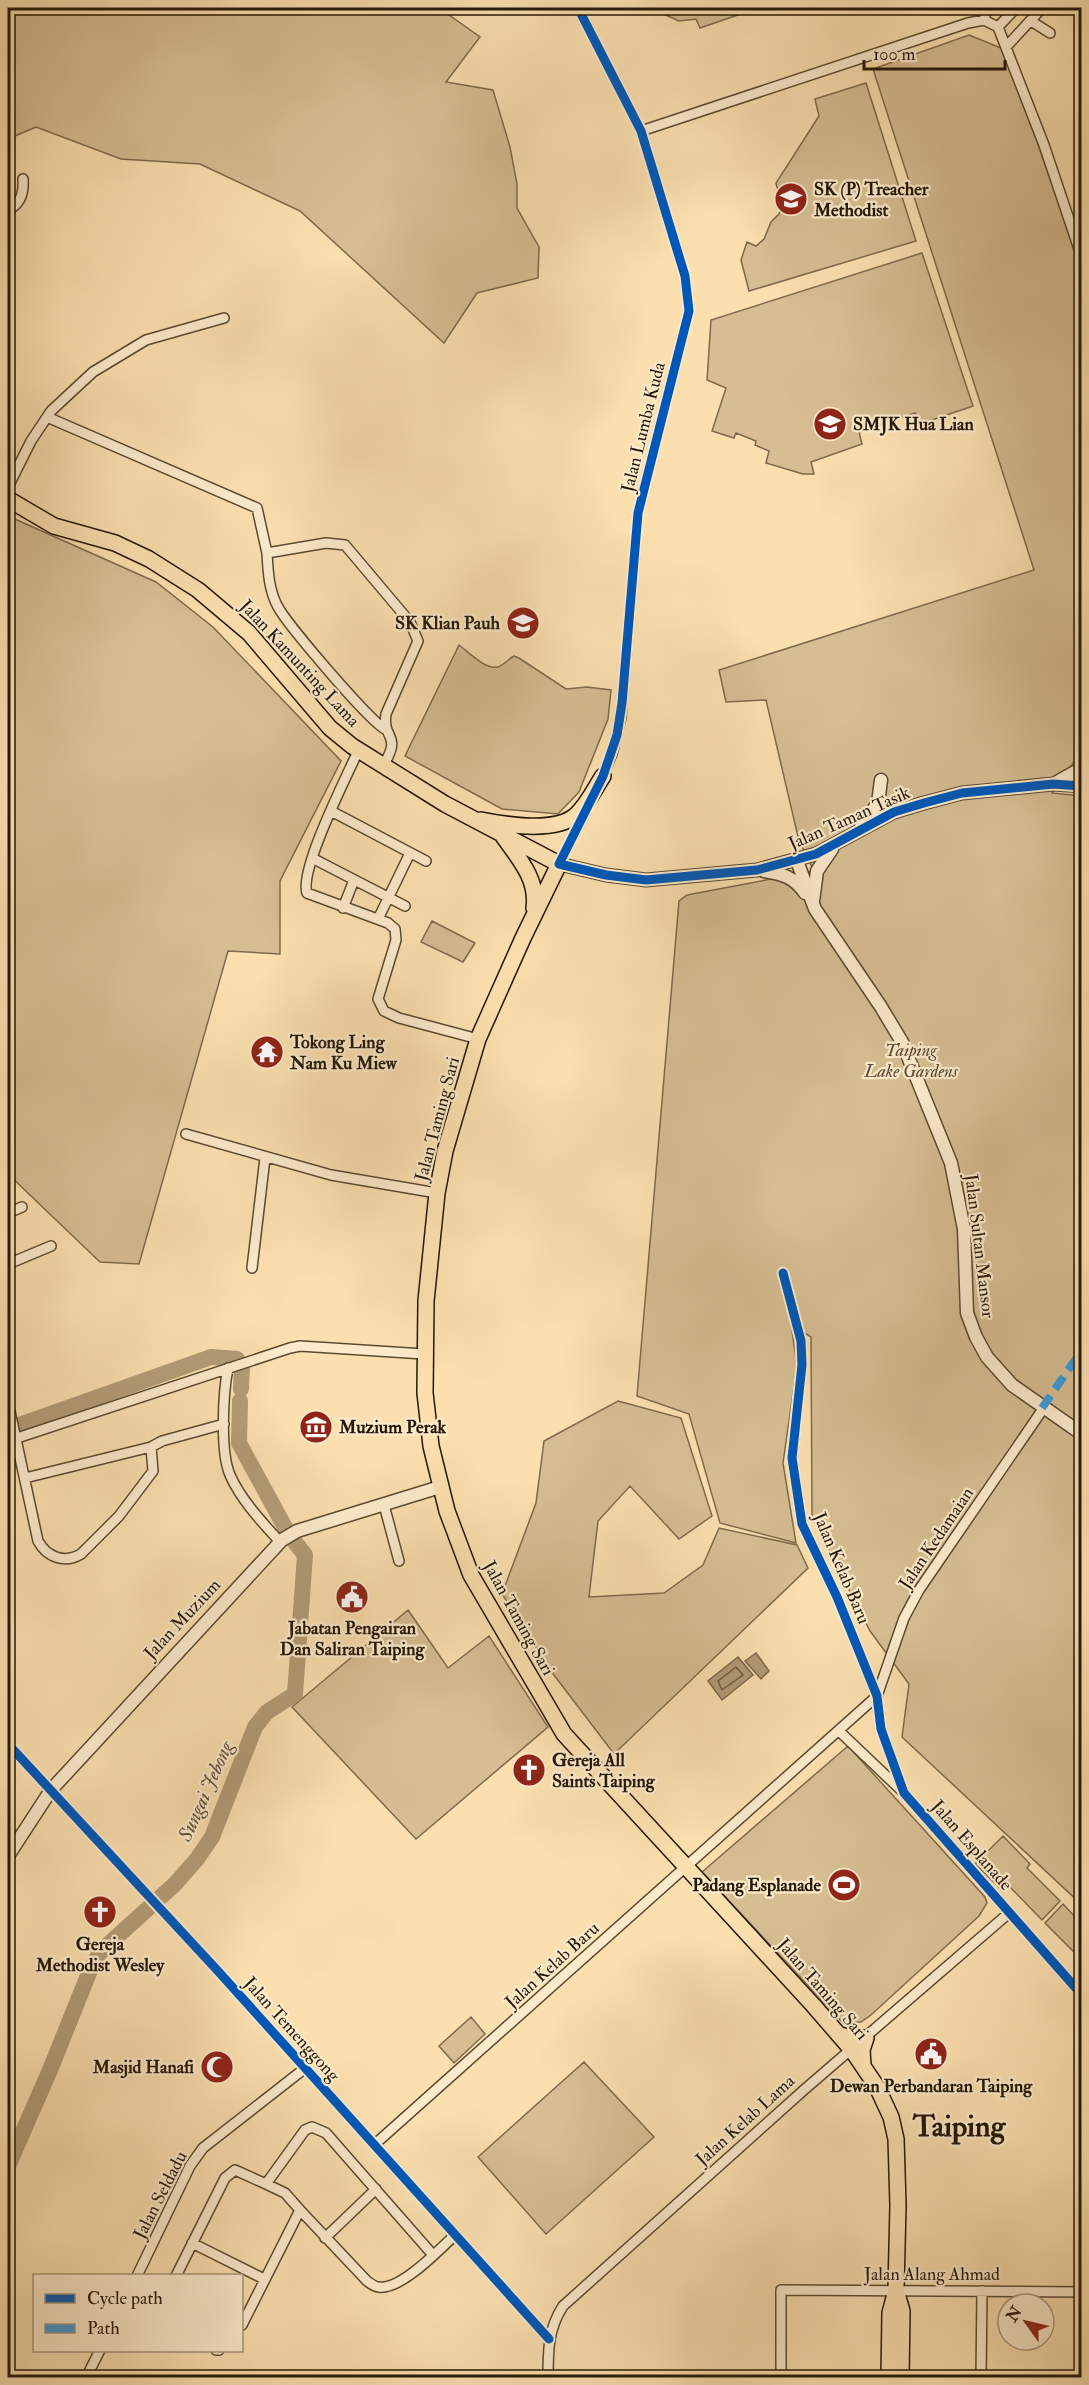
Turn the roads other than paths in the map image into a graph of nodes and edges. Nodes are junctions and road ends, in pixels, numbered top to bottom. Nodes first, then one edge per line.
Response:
1 (578, 8) edge
2 (987, 8) edge
3 (1016, 8) edge
4 (1042, 8) edge
5 (984, 20) junction
6 (1031, 21) junction
7 (998, 27) junction
8 (1050, 33) dead end
9 (1006, 48) junction
10 (641, 131) junction
11 (23, 179) dead end
12 (8, 210) edge
13 (1082, 258) edge
14 (224, 318) dead end
15 (47, 417) junction
16 (8, 487) edge
17 (8, 499) edge
18 (267, 553) junction
19 (387, 730) junction
20 (358, 751) junction
21 (383, 766) junction
22 (1082, 768) edge
23 (603, 776) junction
24 (881, 780) dead end
25 (1053, 784) junction
26 (1082, 786) edge
27 (331, 811) junction
28 (469, 817) junction
29 (859, 830) junction
30 (502, 835) junction
31 (837, 843) junction
32 (410, 853) junction
33 (312, 858) junction
34 (426, 861) dead end
35 (796, 861) junction
36 (559, 864) junction
37 (757, 870) junction
38 (354, 880) junction
39 (388, 897) junction
40 (813, 904) junction
41 (405, 906) dead end
42 (343, 908) junction
43 (533, 917) junction
44 (378, 919) junction
45 (478, 1039) junction
46 (186, 1134) dead end
47 (265, 1158) junction
48 (437, 1193) junction
49 (22, 1207) dead end
50 (8, 1213) edge
51 (51, 1246) dead end
52 (8, 1264) edge
53 (252, 1268) dead end
54 (783, 1273) dead end
55 (424, 1354) junction
56 (228, 1368) junction
57 (8, 1402) edge
58 (1043, 1409) junction
59 (224, 1424) junction
60 (1082, 1434) edge
61 (12, 1440) edge
62 (151, 1447) junction
63 (25, 1478) junction
64 (440, 1487) junction
65 (384, 1505) junction
66 (280, 1542) junction
67 (399, 1561) dead end
68 (878, 1696) junction
69 (838, 1731) junction
70 (8, 1744) edge
71 (51, 1790) junction
72 (904, 1793) junction
73 (8, 1856) edge
74 (686, 1868) junction
75 (1009, 1913) junction
76 (1082, 1995) edge
77 (840, 2035) junction
78 (866, 2038) junction
79 (852, 2050) junction
80 (863, 2067) junction
81 (304, 2069) junction
82 (374, 2145) junction
83 (267, 2184) junction
84 (376, 2189) junction
85 (300, 2210) junction
86 (455, 2235) junction
87 (325, 2238) junction
88 (192, 2243) junction
89 (433, 2255) junction
90 (138, 2274) edge
91 (177, 2274) edge
92 (264, 2279) junction
93 (896, 2290) junction
94 (982, 2291) junction
95 (1082, 2292) edge
96 (243, 2323) edge
97 (549, 2339) junction
98 (99, 2352) edge
99 (86, 2378) edge
100 (548, 2378) edge
101 (781, 2378) edge
102 (889, 2378) edge
103 (901, 2378) edge
104 (981, 2378) edge

1 - 10 street, Jalan Lumba Kuda
2 - 5 street
3 - 7 street
4 - 6 street
5 - 7 street
5 - 10 street
6 - 8 street
6 - 9 street
7 - 9 street
9 - 13 street
10 - 23 street, Jalan Lumba Kuda
11 - 12 street
14 - 15 street
15 - 16 street
15 - 18 street
17 - 20 main road, Jalan Kamunting Lama
18 - 19 street
18 - 19 street
19 - 21 street
20 - 21 main road, Jalan Kamunting Lama
20 - 27 street
21 - 28 main road, Jalan Kamunting Lama
22 - 25 street
23 - 28 main road
23 - 36 street, Jalan Lumba Kuda
24 - 29 street
25 - 26 street, Jalan Taman Tasik
25 - 29 street, Jalan Taman Tasik
27 - 32 street
27 - 33 street
28 - 30 main road, Jalan Kamunting Lama
29 - 31 street, Jalan Taman Tasik
30 - 36 main road, Jalan Kamunting Lama
30 - 43 main road
31 - 35 street, Jalan Taman Tasik
31 - 40 street
32 - 34 street
32 - 39 street
33 - 38 street
33 - 42 street
35 - 37 street, Jalan Taman Tasik
35 - 40 street
36 - 37 street, Jalan Taman Tasik
36 - 43 main road, Jalan Taming Sari
37 - 40 street
38 - 39 street
38 - 42 street
39 - 41 street
39 - 44 street
40 - 58 street, Jalan Sultan Mansor
42 - 44 street
43 - 45 main road, Jalan Taming Sari
44 - 45 street
45 - 48 main road, Jalan Taming Sari
46 - 47 street
47 - 48 street
47 - 53 street
48 - 55 main road, Jalan Taming Sari
49 - 50 street
51 - 52 street
54 - 68 street, Jalan Kelab Baru
55 - 56 street
55 - 64 main road, Jalan Taming Sari
56 - 59 street
56 - 61 street
57 - 61 street
58 - 60 street, Jalan Sultan Mansor
58 - 68 street, Jalan Kedamaian
59 - 62 street
59 - 66 street
61 - 63 street
62 - 63 street
62 - 63 street
64 - 65 street, Jalan Muzium
64 - 74 main road, Jalan Taming Sari
65 - 66 street, Jalan Muzium
65 - 67 street
66 - 71 street, Jalan Muzium
68 - 69 street, Jalan Kelab Baru
68 - 72 street, Jalan Esplanade
69 - 72 street, Jalan Esplanade
69 - 74 street, Jalan Kelab Baru
70 - 71 street, Jalan Temenggong
71 - 73 street, Jalan Muzium
71 - 81 street, Jalan Temenggong
72 - 75 street, Jalan Esplanade
74 - 77 main road, Jalan Taming Sari
74 - 82 street, Jalan Kelab Baru
75 - 76 street, Jalan Esplanade
75 - 78 street, Jalan Kelab Lama
77 - 78 main road
77 - 79 main road, Jalan Taming Sari
78 - 79 street, Jalan Kelab Lama
78 - 80 main road
79 - 80 main road, Jalan Taming Sari
79 - 97 street, Jalan Kelab Lama
80 - 93 main road, Jalan Taming Sari
81 - 82 street, Jalan Temenggong
81 - 90 street, Jalan Seldadu
82 - 86 street, Jalan Temenggong
83 - 84 street
83 - 85 street
83 - 88 street
84 - 87 street
84 - 89 street
85 - 87 street
85 - 92 street
86 - 89 street
86 - 97 street, Jalan Temenggong
87 - 89 street
88 - 91 street
88 - 92 street
92 - 96 street
93 - 94 street, Jalan Alang Ahmad
93 - 101 street, Jalan Alang Ahmad
93 - 102 main road, Jalan Taming Sari
93 - 103 main road, Jalan Taming Sari
94 - 95 street, Jalan Alang Ahmad
94 - 104 street
97 - 100 street, Jalan Kelab Lama
98 - 99 street

